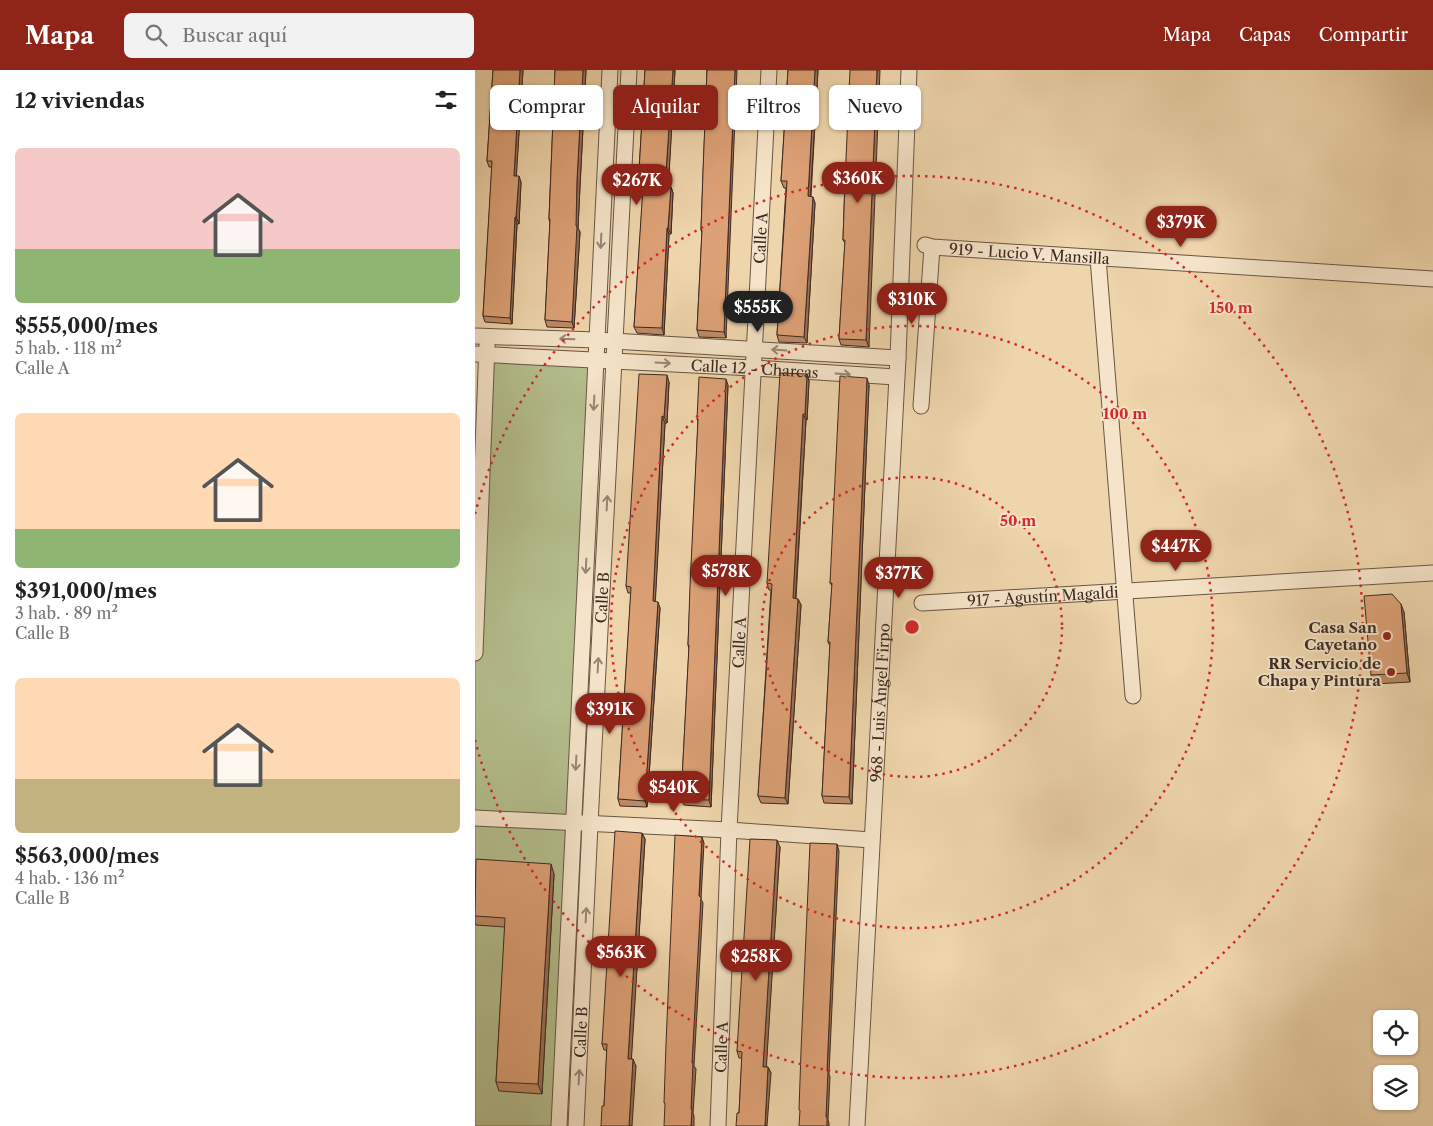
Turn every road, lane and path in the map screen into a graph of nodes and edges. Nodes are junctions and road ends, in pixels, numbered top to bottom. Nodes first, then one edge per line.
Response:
1 (610, 70) edge
2 (629, 70) edge
3 (769, 70) edge
4 (909, 70) edge
5 (1098, 258) junction
6 (1433, 279) edge
7 (481, 336) edge
8 (596, 340) junction
9 (616, 341) junction
10 (755, 348) junction
11 (481, 354) edge
12 (897, 358) junction
13 (596, 360) junction
14 (614, 361) junction
15 (753, 368) junction
16 (896, 377) junction
17 (921, 406) dead end
18 (1433, 573) edge
19 (1125, 590) junction
20 (922, 603) dead end
21 (475, 653) edge
22 (1133, 696) dead end
23 (475, 818) edge
24 (573, 822) junction
25 (590, 824) junction
26 (729, 830) junction
27 (871, 840) junction
28 (559, 1126) edge
29 (577, 1126) edge
30 (718, 1126) edge
31 (857, 1126) edge

1 -> 8 street, Calle B
2 - 9 street, Calle B
3 - 10 street, Calle A
4 - 12 street, 968 - Luis Ángel Firpo
5 - 6 street, 919 - Lucio V. Mansilla
5 - 17 street, 919 - Lucio V. Mansilla
5 - 19 street
8 -> 7 street, Calle 12 - Charcas
7 - 11 street
8 - 9 street, Calle 12 - Charcas
8 - 13 street, Calle B
9 - 10 street, Calle 12 - Charcas
9 - 14 street, Calle B
12 -> 10 street, Calle 12 - Charcas
10 - 15 street, Calle A
11 - 13 street, Calle 12 - Charcas
11 - 21 street
12 - 16 street, 968 - Luis Ángel Firpo
13 - 14 street, Calle 12 - Charcas
13 -> 24 street, Calle B
14 -> 15 street, Calle 12 - Charcas
25 -> 14 street, Calle B
15 -> 16 street, Calle 12 - Charcas
15 - 26 street, Calle A
16 - 27 street, 968 - Luis Ángel Firpo
18 - 19 street, 917 - Agustín Magaldi
19 - 20 street, 917 - Agustín Magaldi
19 - 22 street
23 - 24 street
24 - 25 street
24 - 28 street, Calle B
25 - 26 street
29 -> 25 street, Calle B
26 - 27 street
26 - 30 street, Calle A
27 - 31 street, 968 - Luis Ángel Firpo

